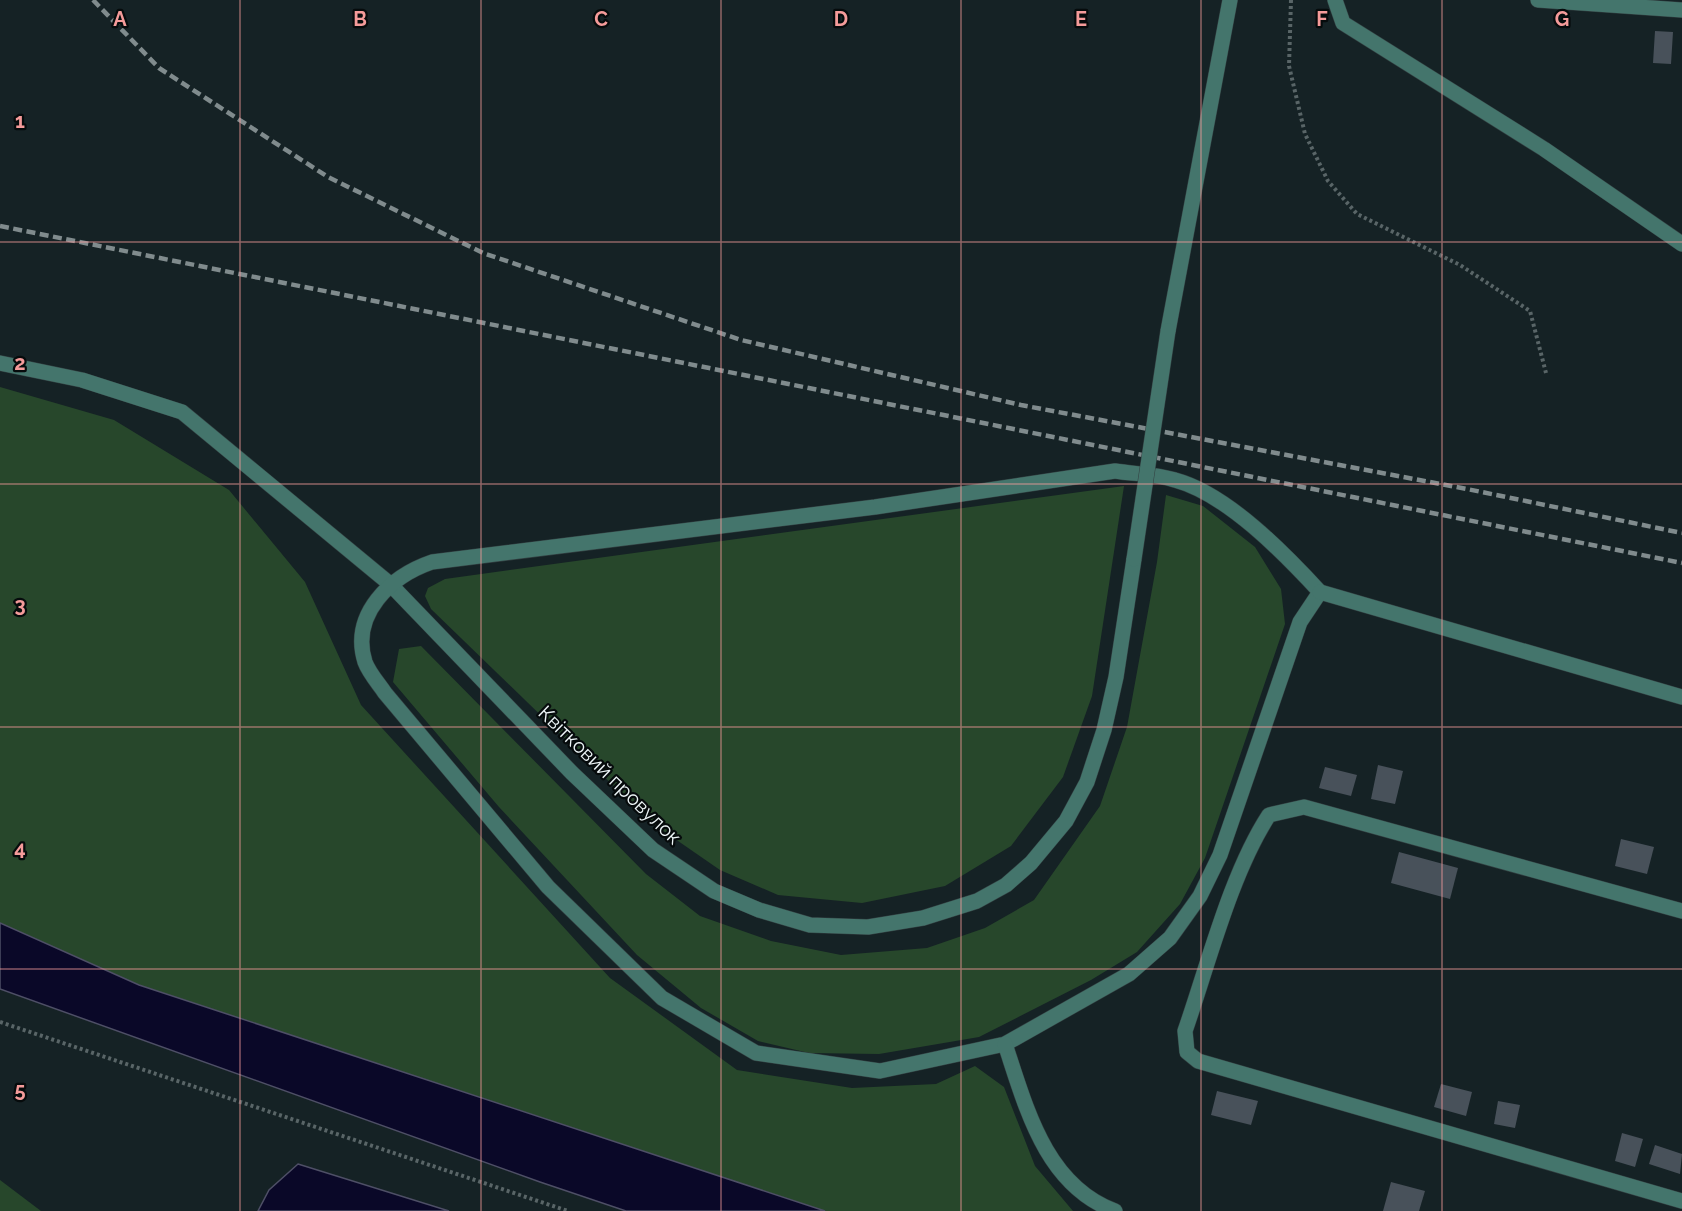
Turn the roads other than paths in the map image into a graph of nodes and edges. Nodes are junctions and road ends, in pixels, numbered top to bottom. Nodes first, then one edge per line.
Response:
1 (1230, 0) edge
2 (1335, 0) edge
3 (1538, 0) edge
4 (1682, 10) edge
5 (1682, 244) edge
6 (0, 363) edge
7 (390, 584) junction
8 (1320, 592) junction
9 (1682, 697) edge
10 (1682, 911) edge
11 (1005, 1044) junction
12 (1682, 1201) edge
13 (1115, 1211) edge

1 - 7 street, Квітковий провулок, bridge
2 - 5 street
3 - 4 street
6 - 7 street, Квітковий провулок
7 - 8 street
7 - 11 street
8 - 9 street
8 - 11 street
10 - 12 street
11 - 13 street

